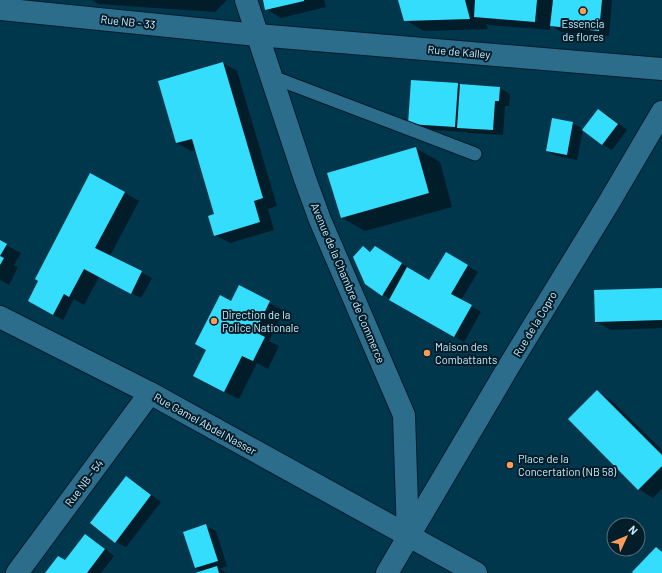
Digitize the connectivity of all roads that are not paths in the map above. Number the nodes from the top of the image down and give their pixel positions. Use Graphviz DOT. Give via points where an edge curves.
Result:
graph roads {
  1 [pos="246,0"];
  2 [pos="0,10"];
  3 [pos="257,35"];
  4 [pos="662,69"];
  5 [pos="270,76"];
  6 [pos="662,112"];
  7 [pos="475,154"];
  8 [pos="0,317"];
  9 [pos="150,393"];
  10 [pos="408,536"];
  11 [pos="17,573"];
  12 [pos="386,573"];
  13 [pos="476,573"];
  1 -- 3 [label="street, Avenue de la Chambre de Commerce"];
  2 -- 3 [label="street, Rue NB - 33"];
  3 -- 4 [label="street, Rue de Kalley"];
  3 -- 5 [label="street, Avenue de la Chambre de Commerce"];
  5 -- 7 [label="lane"];
  5 -- 10 [label="street, Avenue de la Chambre de Commerce" via="320,220 404,415"];
  6 -- 10 [label="street, Rue de la Copro"];
  8 -- 9 [label="street, Rue Gamel Abdel Nasser"];
  9 -- 10 [label="street, Rue Gamel Abdel Nasser"];
  9 -- 11 [label="street, Rue NB - 54"];
  10 -- 12 [label="street, Rue de la Copro"];
  10 -- 13 [label="street, Rue Gamel Abdel Nasser"];
}
